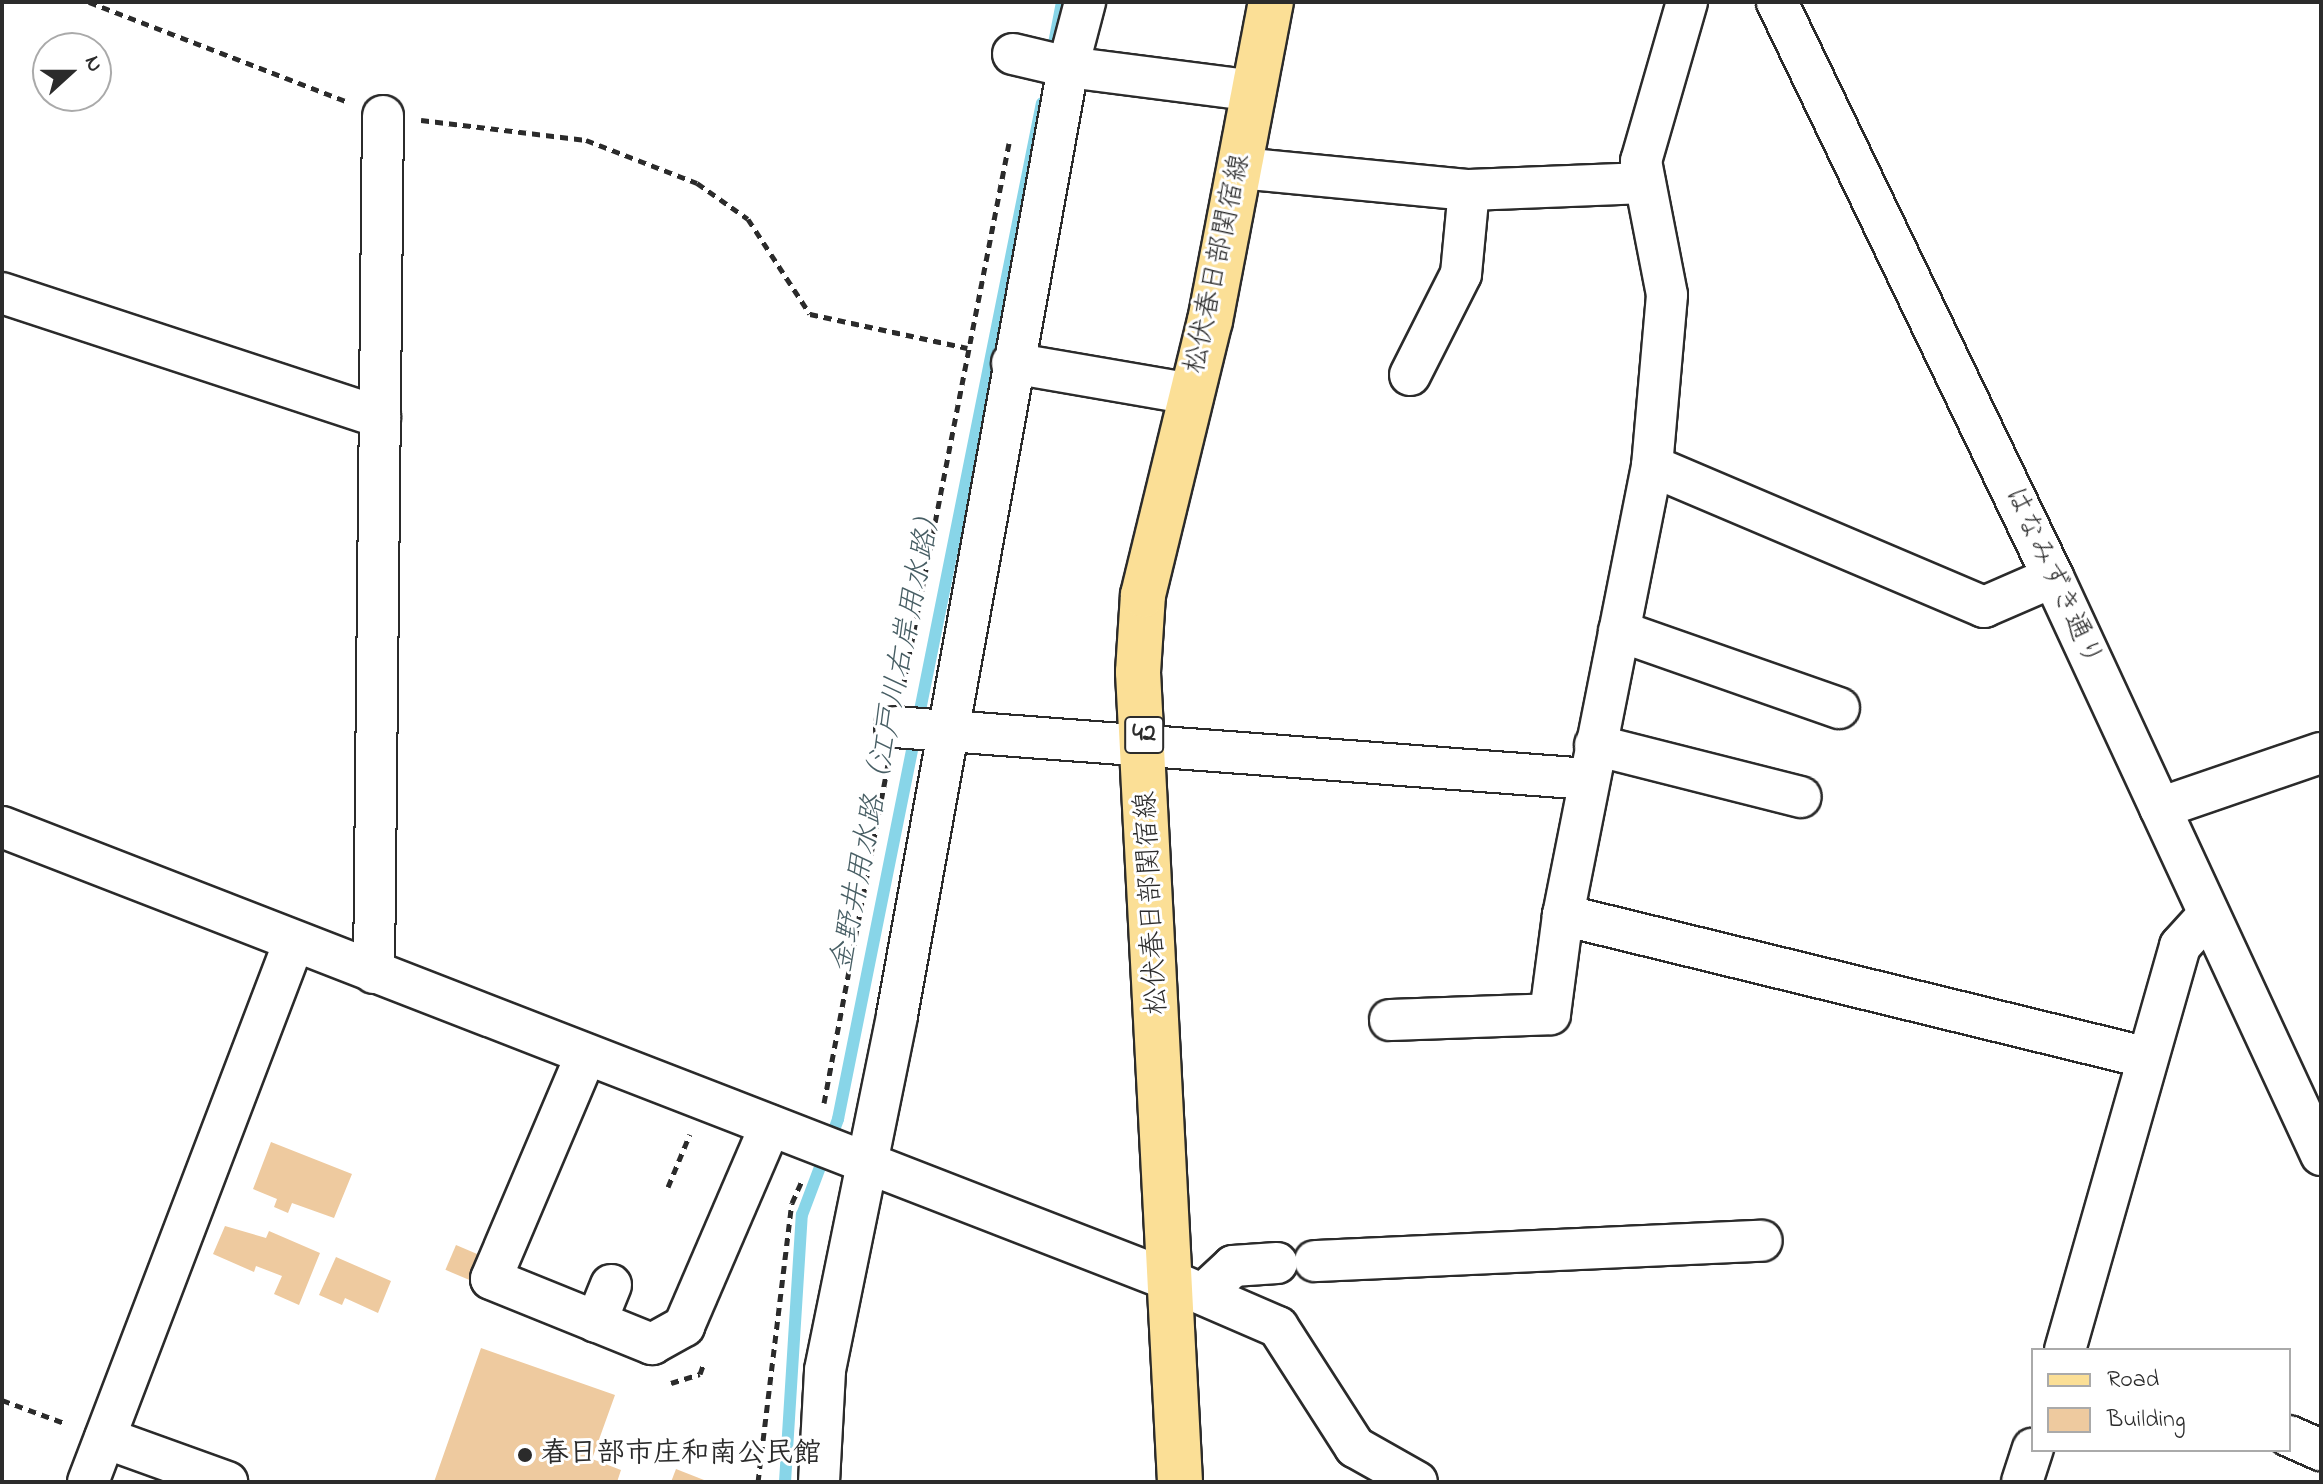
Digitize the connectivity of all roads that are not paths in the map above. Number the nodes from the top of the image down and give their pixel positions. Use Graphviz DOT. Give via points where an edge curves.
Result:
graph roads {
  1 [pos="1085,2"];
  2 [pos="1271,2"];
  3 [pos="1687,2"];
  4 [pos="1777,2"];
  5 [pos="1044,61"];
  6 [pos="1255,91"];
  7 [pos="383,116"];
  8 [pos="1240,168"];
  9 [pos="1645,183"];
  10 [pos="1469,190"];
  11 [pos="2,293"];
  12 [pos="1012,363"];
  13 [pos="1410,375"];
  14 [pos="1192,394"];
  15 [pos="380,417"];
  16 [pos="1652,466"];
  17 [pos="2053,577"];
  18 [pos="1619,631"];
  19 [pos="1839,708"];
  20 [pos="896,728"];
  21 [pos="945,732"];
  22 [pos="1145,747"];
  23 [pos="2321,753"];
  24 [pos="1592,762"];
  25 [pos="1801,797"];
  26 [pos="2160,808"];
  27 [pos="2,827"];
  28 [pos="1563,915"];
  29 [pos="2208,915"];
  30 [pos="294,942"];
  31 [pos="374,973"];
  32 [pos="1390,1020"];
  33 [pos="586,1055"];
  34 [pos="2144,1057"];
  35 [pos="770,1126"];
  36 [pos="838,1152"];
  37 [pos="2321,1155"];
  38 [pos="1762,1241"];
  39 [pos="611,1285"];
  40 [pos="1188,1288"];
  41 [pos="596,1322"];
  42 [pos="2074,1347"];
  43 [pos="2291,1437"];
  44 [pos="105,1438"];
  45 [pos="2321,1450"];
  46 [pos="2032,1452"];
  47 [pos="88,1482"];
  48 [pos="227,1482"];
  49 [pos="819,1482"];
  50 [pos="1180,1482"];
  51 [pos="1417,1482"];
  52 [pos="2022,1482"];
  1 -- 5 [label="street"];
  2 -- 6 [label="main road, 松伏春日部関宿線 / 42"];
  3 -- 9 [label="street" via="1641,161"];
  4 -- 17 [label="street, はなみずき通り"];
  5 -- 6 [label="street"];
  5 -- 12 [label="street"];
  6 -- 8 [label="main road, 松伏春日部関宿線 / 42"];
  7 -- 15 [label="street"];
  8 -- 10 [label="street"];
  8 -- 14 [label="main road, 松伏春日部関宿線 / 42"];
  9 -- 10 [label="street"];
  9 -- 16 [label="street" via="1667,295"];
  10 -- 13 [label="street" via="1461,274"];
  11 -- 15 [label="street"];
  12 -- 14 [label="street"];
  12 -- 21 [label="street"];
  14 -- 22 [label="main road, 松伏春日部関宿線 / 42" via="1143,595 1138,672"];
  15 -- 31 [label="street"];
  16 -- 17 [label="street" via="1984,607"];
  16 -- 18 [label="street"];
  17 -- 26 [label="street, はなみずき通り"];
  18 -- 19 [label="street"];
  18 -- 24 [label="street"];
  20 -- 21 [label="street"];
  21 -- 22 [label="street"];
  21 -- 36 [label="street" via="897,1015"];
  22 -- 24 [label="street"];
  22 -- 40 [label="main road, 松伏春日部関宿線 / 42"];
  23 -- 26 [label="street"];
  24 -- 25 [label="street"];
  24 -- 28 [label="street"];
  26 -- 29 [label="street, はなみずき通り"];
  27 -- 30 [label="street"];
  28 -- 32 [label="street" via="1550,1014"];
  28 -- 34 [label="street"];
  29 -- 34 [label="street" via="2180,946"];
  29 -- 37 [label="street, はなみずき通り"];
  30 -- 31 [label="street"];
  30 -- 44 [label="street"];
  31 -- 33 [label="street"];
  33 -- 35 [label="street"];
  33 -- 41 [label="street" via="491,1279"];
  34 -- 42 [label="street"];
  35 -- 36 [label="street"];
  35 -- 41 [label="street" via="684,1326 652,1344"];
  36 -- 40 [label="street"];
  36 -- 49 [label="street"];
  38 -- 40 [label="street" via="1233,1266"];
  39 -- 41 [label="street"];
  40 -- 50 [label="main road, 松伏春日部関宿線 / 42"];
  40 -- 51 [label="street" via="1278,1327 1355,1447"];
  43 -- 45 [label="street"];
  44 -- 47 [label="street"];
  44 -- 48 [label="street"];
  46 -- 52 [label="street"];
}
